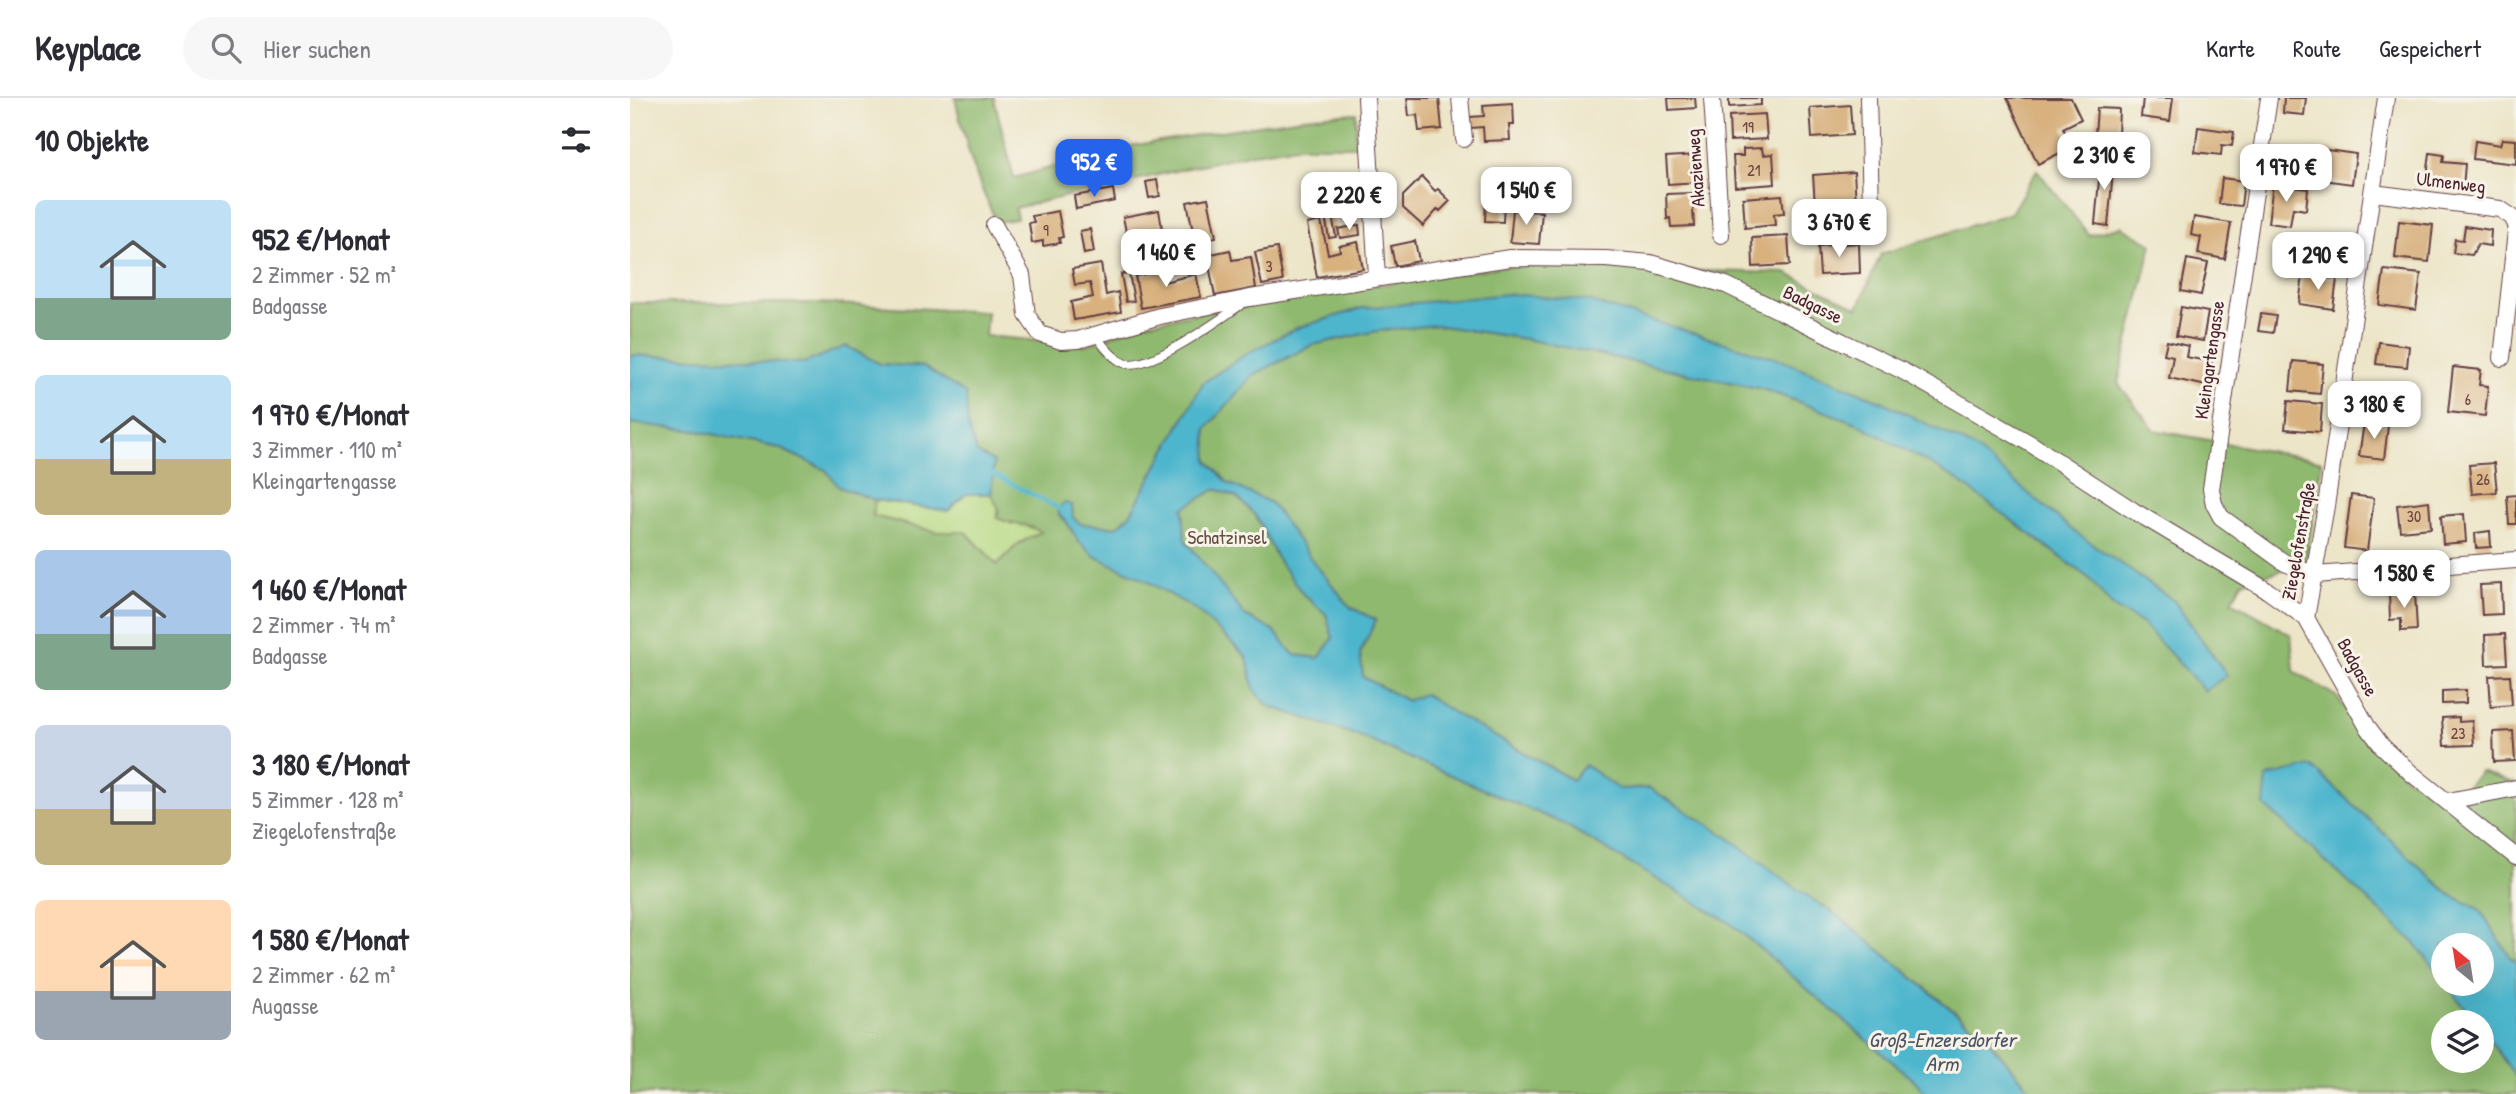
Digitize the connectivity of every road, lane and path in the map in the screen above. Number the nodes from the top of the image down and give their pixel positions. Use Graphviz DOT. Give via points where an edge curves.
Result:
graph roads {
  1 [pos="1366,98"];
  2 [pos="1461,98"];
  3 [pos="1712,98"];
  4 [pos="1868,98"];
  5 [pos="2269,98"];
  6 [pos="2386,98"];
  7 [pos="1464,139"];
  8 [pos="2373,193"];
  9 [pos="1871,206"];
  10 [pos="994,225"];
  11 [pos="2516,225"];
  12 [pos="2516,231"];
  13 [pos="1721,235"];
  14 [pos="1377,277"];
  15 [pos="1250,298"];
  16 [pos="1096,336"];
  17 [pos="2502,358"];
  18 [pos="2516,560"];
  19 [pos="2315,575"];
  20 [pos="2306,618"];
  21 [pos="2516,788"];
  22 [pos="2448,801"];
  23 [pos="2516,858"];
  1 -- 14 [label="street"];
  2 -- 7 [label="street"];
  3 -- 13 [label="street, Akazienweg"];
  4 -- 9 [label="street"];
  5 -- 19 [label="street, Kleingartengasse" via="2211,489 2221,517 2285,563"];
  6 -- 8 [label="street, Ziegelofenstraße"];
  8 -- 11 [label="street, Ulmenweg" via="2500,209"];
  8 -- 19 [label="street, Ziegelofenstraße"];
  10 -- 16 [label="street, Badgasse" via="1022,275 1027,315 1040,334 1062,341"];
  12 -- 17 [label="street"];
  14 -- 15 [label="street, Badgasse"];
  14 -- 20 [label="street, Badgasse" via="1510,258 1606,259 1650,263 1726,285 1901,370 1984,417"];
  15 -- 16 [label="street, Badgasse" via="1160,316"];
  15 -- 16 [label="lane" via="1147,362 1124,363"];
  18 -- 19 [label="street"];
  19 -- 20 [label="street, Ziegelofenstraße"];
  20 -- 22 [label="street, Badgasse" via="2374,736"];
  21 -- 22 [label="street"];
  22 -- 23 [label="street, Badgasse"];
}
